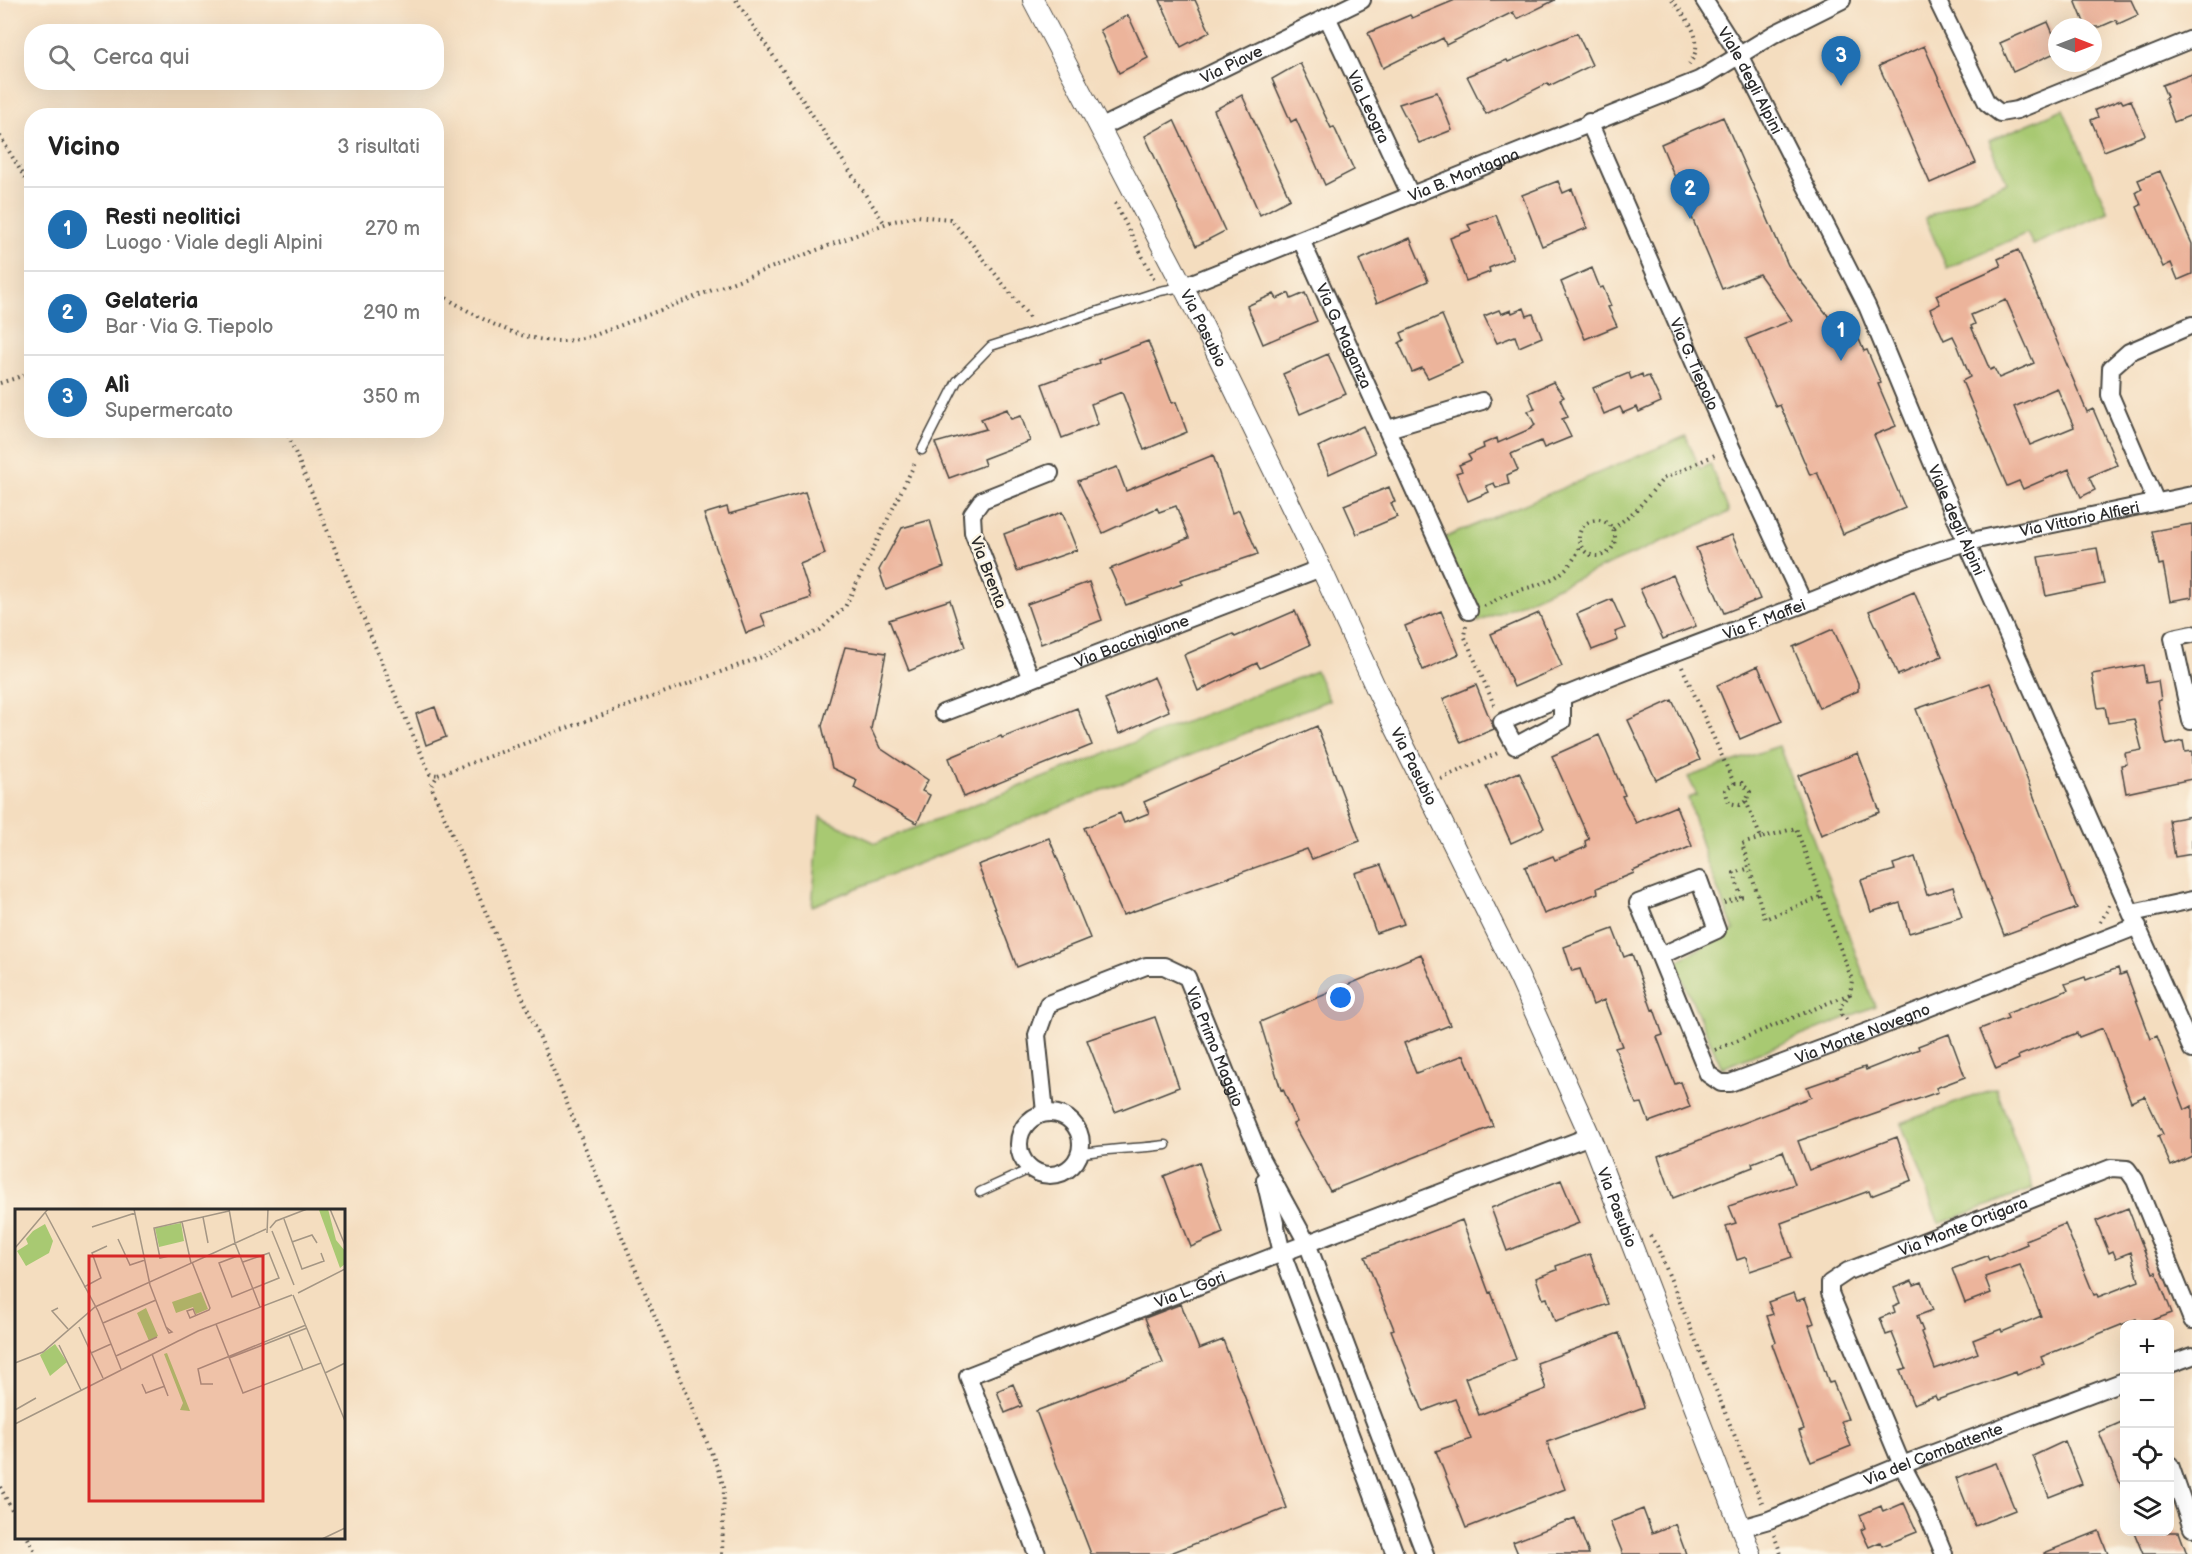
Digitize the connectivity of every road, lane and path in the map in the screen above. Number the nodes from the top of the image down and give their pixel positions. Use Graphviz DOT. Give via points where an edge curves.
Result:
graph roads {
  1 [pos="736,0"];
  2 [pos="1033,0"];
  3 [pos="1362,0"];
  4 [pos="1672,0"];
  5 [pos="1704,0"];
  6 [pos="1842,0"];
  7 [pos="1937,0"];
  8 [pos="1327,17"];
  9 [pos="2192,39"];
  10 [pos="1739,55"];
  11 [pos="1699,80"];
  12 [pos="1589,122"];
  13 [pos="1100,128"];
  14 [pos="0,136"];
  15 [pos="24,176"];
  16 [pos="1411,196"];
  17 [pos="885,224"];
  18 [pos="1301,240"];
  19 [pos="1182,287"];
  20 [pos="444,297"];
  21 [pos="2192,325"];
  22 [pos="1033,331"];
  23 [pos="24,376"];
  24 [pos="0,383"];
  25 [pos="1482,401"];
  26 [pos="1388,429"];
  27 [pos="289,438"];
  28 [pos="1731,447"];
  29 [pos="922,450"];
  30 [pos="1050,473"];
  31 [pos="2192,495"];
  32 [pos="2156,502"];
  33 [pos="1613,529"];
  34 [pos="1967,542"];
  35 [pos="1581,545"];
  36 [pos="1321,568"];
  37 [pos="1804,604"];
  38 [pos="1469,611"];
  39 [pos="2192,634"];
  40 [pos="1675,652"];
  41 [pos="1031,680"];
  42 [pos="1563,695"];
  43 [pos="943,713"];
  44 [pos="2191,721"];
  45 [pos="1502,722"];
  46 [pos="1515,746"];
  47 [pos="438,775"];
  48 [pos="1441,779"];
  49 [pos="1734,783"];
  50 [pos="1746,801"];
  51 [pos="1761,838"];
  52 [pos="1750,868"];
  53 [pos="1821,897"];
  54 [pos="2192,900"];
  55 [pos="1709,909"];
  56 [pos="2135,919"];
  57 [pos="1660,956"];
  58 [pos="2192,1050"];
  59 [pos="1700,1056"];
  60 [pos="1046,1113"];
  61 [pos="1590,1136"];
  62 [pos="1166,1145"];
  63 [pos="1080,1154"];
  64 [pos="1261,1159"];
  65 [pos="1030,1169"];
  66 [pos="980,1192"];
  67 [pos="1307,1243"];
  68 [pos="1282,1253"];
  69 [pos="2192,1320"];
  70 [pos="2192,1356"];
  71 [pos="2174,1362"];
  72 [pos="2120,1383"];
  73 [pos="1390,1463"];
  74 [pos="1902,1465"];
  75 [pos="1364,1472"];
  76 [pos="2174,1479"];
  77 [pos="0,1487"];
  78 [pos="15,1515"];
  79 [pos="1741,1528"];
  80 [pos="2192,1528"];
  81 [pos="28,1539"];
  82 [pos="36,1554"];
  83 [pos="722,1554"];
  84 [pos="1036,1554"];
  85 [pos="1395,1554"];
  86 [pos="1425,1554"];
  87 [pos="1751,1554"];
  88 [pos="1944,1554"];
  1 -- 17 [label="path"];
  2 -- 13 [label="street, Via Pasubio"];
  3 -- 8 [label="street, Via Piave"];
  4 -- 11 [label="path" via="1691,24 1697,44 1695,58 1689,64"];
  5 -- 10 [label="street, Viale degli Alpini"];
  6 -- 10 [label="street, Via B. Montagna"];
  7 -- 9 [label="street" via="1987,103 2000,113 2017,110"];
  8 -- 13 [label="street, Via Piave"];
  8 -- 16 [label="street, Via Leogra"];
  10 -- 11 [label="street, Via B. Montagna"];
  10 -- 34 [label="street, Viale degli Alpini" via="1867,306"];
  11 -- 12 [label="street, Via B. Montagna"];
  12 -- 16 [label="street, Via B. Montagna"];
  12 -- 28 [label="street, Via G. Tiepolo"];
  13 -- 19 [label="street, Via Pasubio"];
  14 -- 15 [label="path"];
  16 -- 18 [label="street, Via B. Montagna"];
  17 -- 20 [label="path" via="590,336 559,341 535,338 496,327"];
  17 -- 22 [label="path" via="916,216 950,219 1028,314"];
  18 -- 19 [label="street, Via B. Montagna"];
  18 -- 26 [label="street, Via G. Maganza"];
  19 -- 22 [label="lane"];
  19 -- 36 [label="street, Via Pasubio"];
  21 -- 32 [label="street" via="2129,352 2111,368 2110,395"];
  22 -- 29 [label="lane" via="991,346 957,381"];
  23 -- 24 [label="path"];
  25 -- 26 [label="street"];
  26 -- 38 [label="street, Via G. Maganza"];
  27 -- 47 [label="path" via="430,774"];
  28 -- 33 [label="path" via="1664,479"];
  28 -- 37 [label="street, Via G. Tiepolo"];
  29 -- 47 [label="path" via="845,607 820,630 767,655"];
  30 -- 41 [label="street, Via Brenta" via="982,500 972,514 973,532"];
  31 -- 32 [label="street, Via Vittorio Alfieri"];
  32 -- 34 [label="street, Via Vittorio Alfieri"];
  33 -- 35 [label="path" via="1598,520 1587,524 1580,533"];
  33 -- 35 [label="path" via="1613,546 1605,554 1594,555"];
  34 -- 37 [label="street, Via F. Maffei" via="1932,552"];
  34 -- 56 [label="street, Viale degli Alpini"];
  35 -- 38 [label="path" via="1574,560 1550,582"];
  36 -- 41 [label="street, Via Bacchiglione"];
  36 -- 61 [label="street, Via Pasubio" via="1378,695 1519,977"];
  37 -- 40 [label="street, Via F. Maffei"];
  38 -- 45 [label="path" via="1464,635"];
  39 -- 44 [label="street" via="2173,638"];
  40 -- 42 [label="street, Via F. Maffei"];
  40 -- 49 [label="path"];
  41 -- 43 [label="street, Via Bacchiglione"];
  42 -- 45 [label="street, Via F. Maffei"];
  42 -- 46 [label="street" via="1562,721"];
  45 -- 46 [label="street"];
  46 -- 48 [label="path"];
  47 -- 83 [label="path" via="431,786 535,1026 718,1470 724,1488"];
  49 -- 50 [label="path" via="1742,783 1750,792"];
  49 -- 50 [label="path" via="1725,790 1729,803 1740,805"];
  50 -- 51 [label="path"];
  51 -- 52 [label="path" via="1742,844"];
  51 -- 53 [label="path" via="1796,828"];
  52 -- 53 [label="path" via="1765,919"];
  52 -- 55 [label="path" via="1734,873 1741,897"];
  53 -- 59 [label="path" via="1852,980 1850,994"];
  54 -- 56 [label="street, Via Monte Novegno"];
  55 -- 57 [label="street, Via Monte Novegno" via="1717,930"];
  55 -- 57 [label="street, Via Monte Novegno" via="1699,880 1638,903"];
  56 -- 58 [label="street, Viale degli Alpini"];
  56 -- 59 [label="street, Via Monte Novegno" via="1869,1031 1730,1083 1714,1080"];
  57 -- 59 [label="street, Via Monte Novegno"];
  60 -- 63 [label="street" via="1069,1119 1081,1141"];
  60 -- 64 [label="street, Via Primo Maggio" via="1037,1035 1048,1004 1146,966 1164,966 1187,976"];
  60 -- 65 [label="street" via="1032,1118 1022,1129 1018,1143 1021,1157"];
  61 -- 67 [label="street, Via L. Gori"];
  61 -- 79 [label="street, Via Pasubio"];
  62 -- 63 [label="lane"];
  63 -- 65 [label="street" via="1068,1170 1059,1174 1048,1176"];
  64 -- 67 [label="street, Via Primo Maggio"];
  64 -- 68 [label="street, Via Primo Maggio"];
  65 -- 66 [label="lane"];
  67 -- 68 [label="street, Via L. Gori"];
  67 -- 73 [label="street, Via Primo Maggio"];
  68 -- 75 [label="street, Via Primo Maggio"];
  68 -- 84 [label="street, Via L. Gori" via="968,1376"];
  69 -- 74 [label="street, Via Monte Ortigara" via="2127,1169 2111,1168 1848,1271 1830,1283 1830,1293"];
  70 -- 71 [label="street"];
  72 -- 74 [label="street, Via del Combattente"];
  73 -- 75 [label="street"];
  73 -- 86 [label="street, Via Primo Maggio"];
  74 -- 79 [label="street, Via del Combattente"];
  74 -- 88 [label="street"];
  75 -- 85 [label="street, Via Primo Maggio"];
  76 -- 80 [label="street"];
  77 -- 78 [label="path"];
  79 -- 87 [label="street, Via Pasubio"];
  81 -- 82 [label="path"];
}
